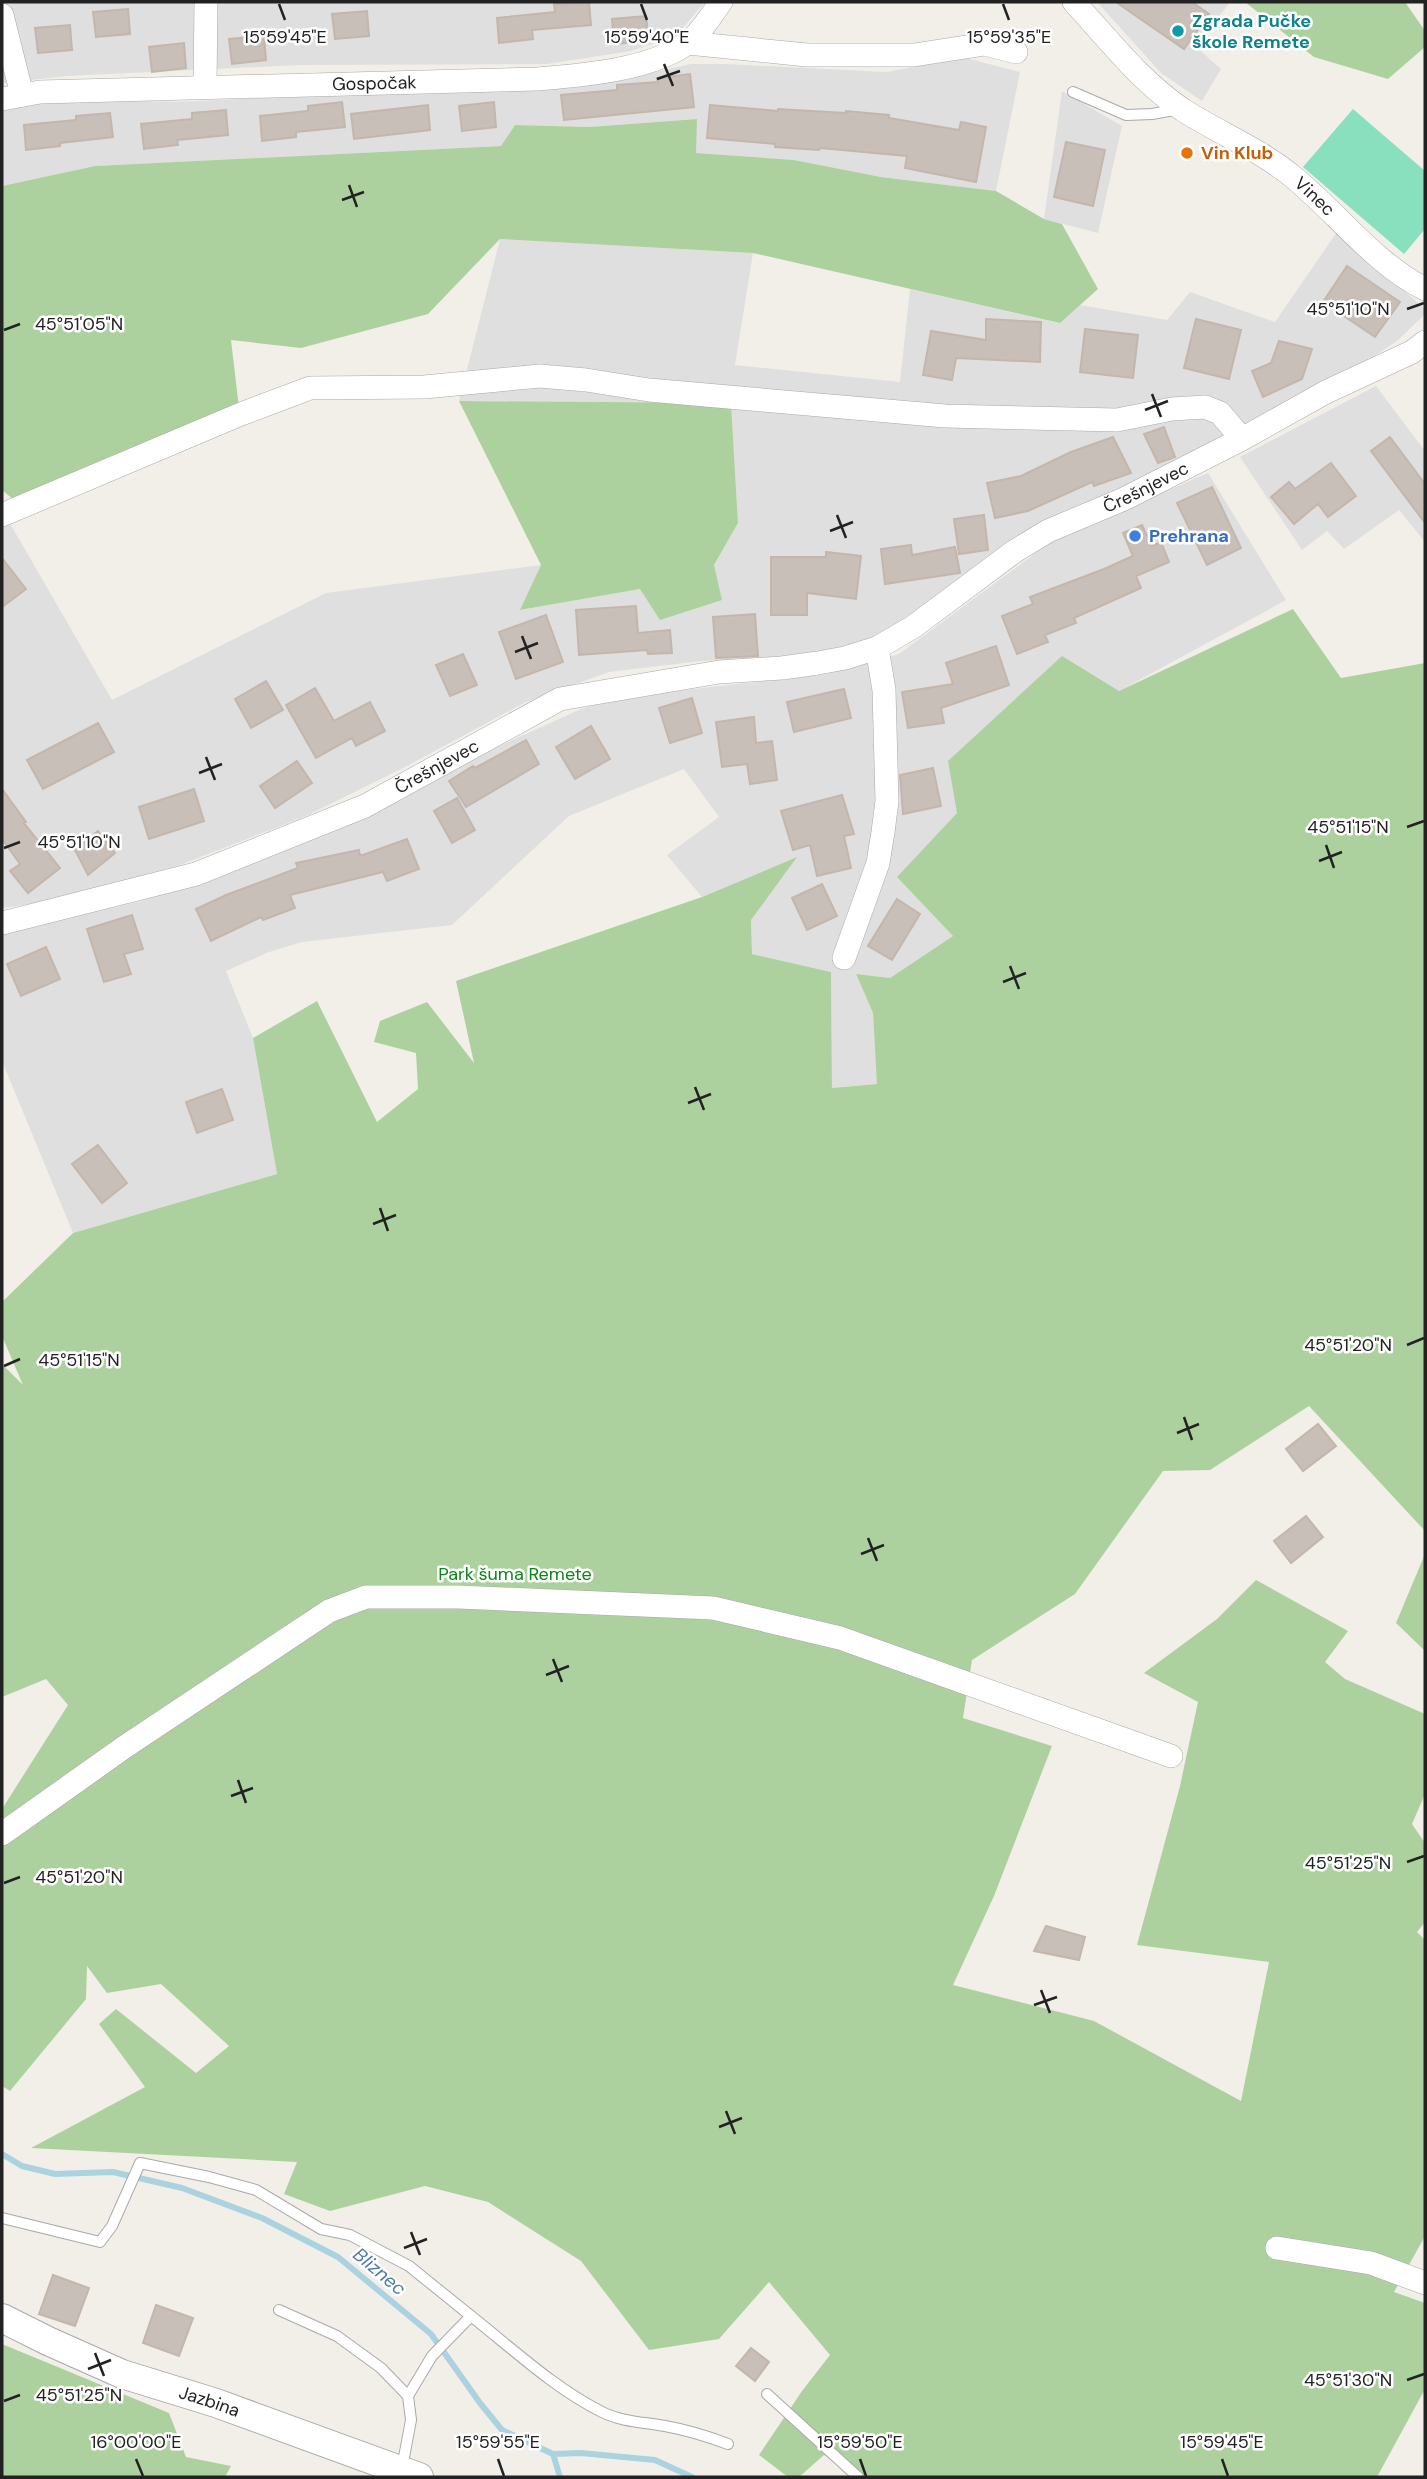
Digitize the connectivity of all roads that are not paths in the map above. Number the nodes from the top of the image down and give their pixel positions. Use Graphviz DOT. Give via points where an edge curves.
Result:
graph roads {
  1 [pos="206,2"];
  2 [pos="721,2"];
  3 [pos="1074,2"];
  4 [pos="2,15"];
  5 [pos="688,43"];
  6 [pos="1016,52"];
  7 [pos="205,86"];
  8 [pos="1073,92"];
  9 [pos="12,97"];
  10 [pos="1182,109"];
  11 [pos="1425,289"];
  12 [pos="1425,342"];
  13 [pos="1242,439"];
  14 [pos="2,515"];
  15 [pos="877,648"];
  16 [pos="2,923"];
  17 [pos="844,958"];
  18 [pos="1171,1756"];
  19 [pos="2,1834"];
  20 [pos="2,2218"];
  21 [pos="1277,2248"];
  22 [pos="1425,2283"];
  23 [pos="279,2310"];
  24 [pos="471,2316"];
  25 [pos="2,2318"];
  26 [pos="767,2394"];
  27 [pos="408,2396"];
  28 [pos="728,2444"];
  29 [pos="410,2474"];
  30 [pos="858,2477"];
  1 -- 7 [label="street"];
  2 -- 5 [label="street, Gospočak"];
  3 -- 10 [label="street, Vinec" via="1146,81"];
  4 -- 9 [label="street"];
  5 -- 6 [label="street" via="807,55 914,55 985,44"];
  5 -- 7 [label="street, Gospočak" via="636,64 538,79"];
  7 -- 9 [label="street, Gospočak"];
  8 -- 10 [label="lane" via="1126,114"];
  10 -- 11 [label="street, Vinec" via="1261,153"];
  12 -- 13 [label="street, Črešnjevec"];
  13 -- 14 [label="street" via="1220,413 1205,407 1117,420 945,416 540,376 424,387 310,388"];
  13 -- 15 [label="street, Črešnjevec" via="1124,499 1048,531"];
  15 -- 16 [label="street, Črešnjevec" via="818,663 719,672 560,699 365,806 196,874"];
  15 -- 17 [label="street" via="884,690 887,801 877,863"];
  18 -- 19 [label="street" via="840,1638 713,1608 366,1597 329,1611"];
  20 -- 24 [label="lane" via="100,2242 140,2163 208,2177 256,2190 321,2229 350,2235 409,2266"];
  21 -- 22 [label="street" via="1371,2263"];
  23 -- 27 [label="lane" via="337,2336 381,2368"];
  24 -- 27 [label="lane" via="432,2356"];
  24 -- 28 [label="lane" via="558,2385 603,2413"];
  25 -- 29 [label="street, Jazbina" via="122,2374"];
  26 -- 30 [label="lane"];
  27 -- 29 [label="lane"];
}
